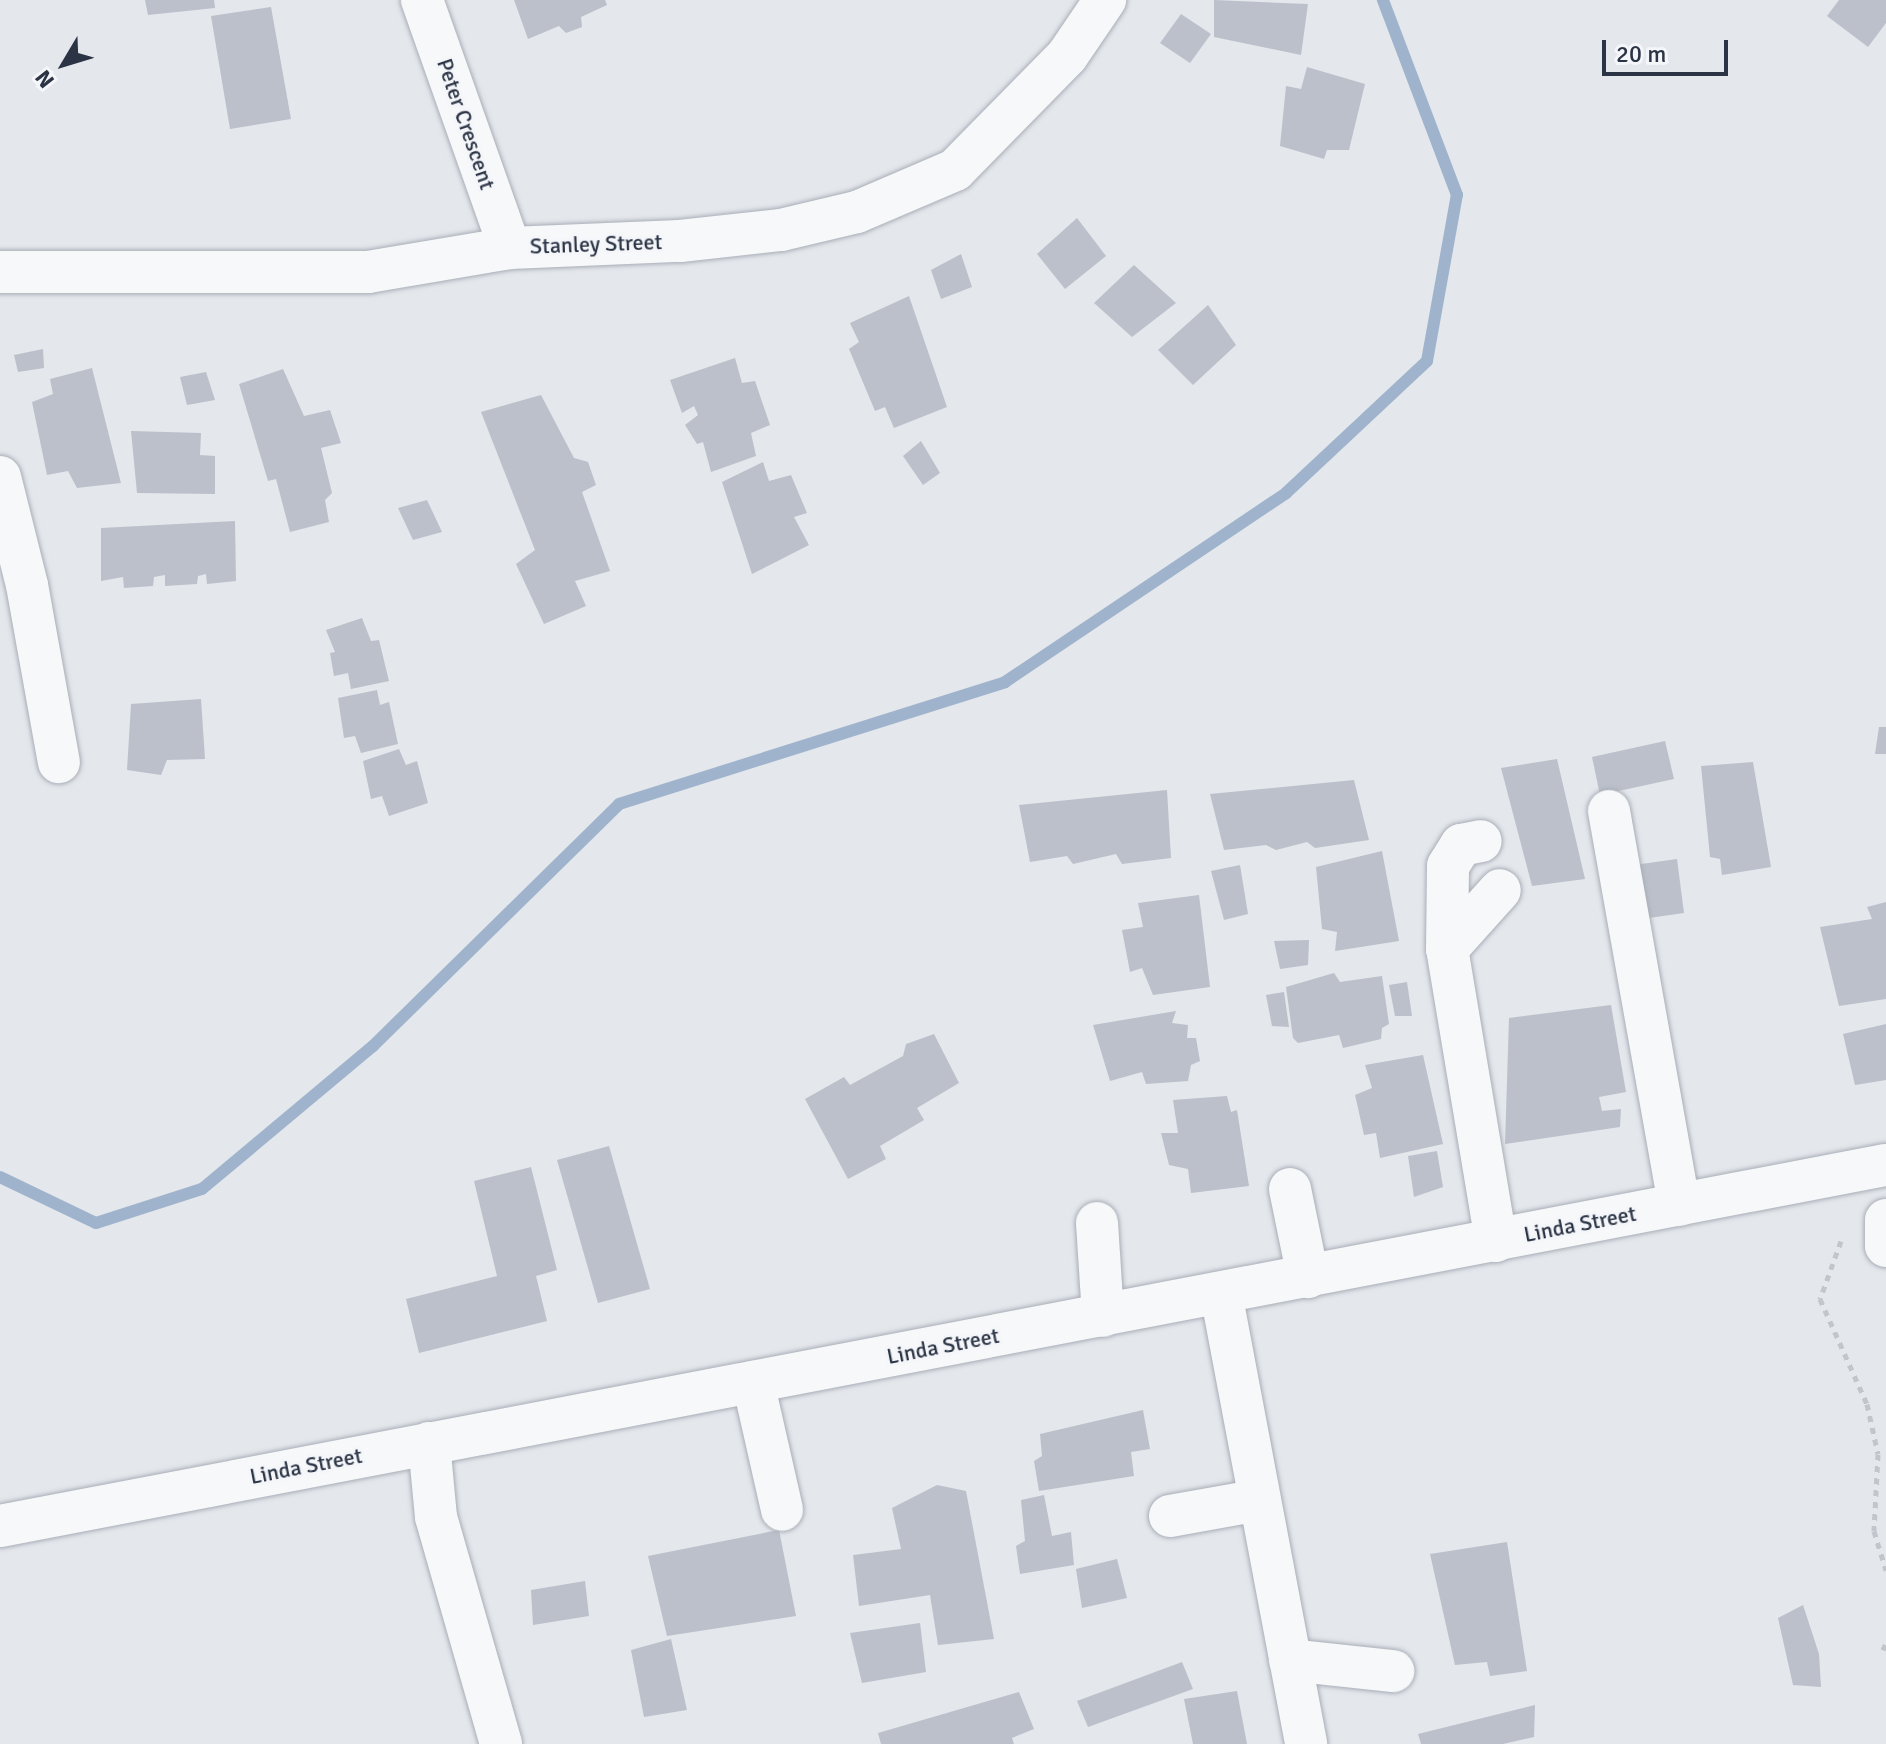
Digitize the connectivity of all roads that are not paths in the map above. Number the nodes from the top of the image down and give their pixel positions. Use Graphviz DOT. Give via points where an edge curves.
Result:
graph roads {
  1 [pos="422,0"];
  2 [pos="1105,0"];
  3 [pos="510,248"];
  4 [pos="1,262"];
  5 [pos="0,477"];
  6 [pos="59,762"];
  7 [pos="1609,811"];
  8 [pos="1481,841"];
  9 [pos="1500,890"];
  10 [pos="1447,949"];
  11 [pos="1886,1165"];
  12 [pos="1290,1189"];
  13 [pos="1679,1205"];
  14 [pos="1886,1220"];
  15 [pos="1097,1223"];
  16 [pos="1496,1241"];
  17 [pos="1886,1246"];
  18 [pos="1308,1277"];
  19 [pos="1221,1293"];
  20 [pos="1103,1316"];
  21 [pos="753,1382"];
  22 [pos="429,1443"];
  23 [pos="1260,1500"];
  24 [pos="782,1510"];
  25 [pos="1170,1516"];
  26 [pos="0,1526"];
  27 [pos="1290,1660"];
  28 [pos="1393,1671"];
  29 [pos="501,1744"];
  30 [pos="1306,1744"];
  1 -- 3 [label="street, Peter Crescent"];
  2 -- 3 [label="street, Stanley Street" via="1067,56 955,170 935,181 857,212 781,230 680,241"];
  3 -- 4 [label="street, Stanley Street" via="368,272"];
  5 -- 6 [label="street" via="27,585"];
  7 -- 13 [label="street"];
  8 -- 10 [label="street" via="1461,845 1448,866"];
  9 -- 10 [label="street"];
  10 -- 16 [label="street"];
  11 -- 13 [label="street, Linda Street"];
  12 -- 18 [label="street"];
  13 -- 16 [label="street, Linda Street"];
  14 -- 17 [label="street"];
  15 -- 20 [label="street"];
  16 -- 18 [label="street, Linda Street"];
  18 -- 19 [label="street, Linda Street"];
  19 -- 20 [label="street, Linda Street"];
  19 -- 23 [label="street"];
  20 -- 21 [label="street, Linda Street"];
  21 -- 22 [label="street, Linda Street"];
  21 -- 24 [label="street"];
  22 -- 26 [label="street, Linda Street"];
  22 -- 29 [label="street" via="436,1517"];
  23 -- 25 [label="street"];
  23 -- 27 [label="street"];
  27 -- 28 [label="street"];
  27 -- 30 [label="street"];
}
